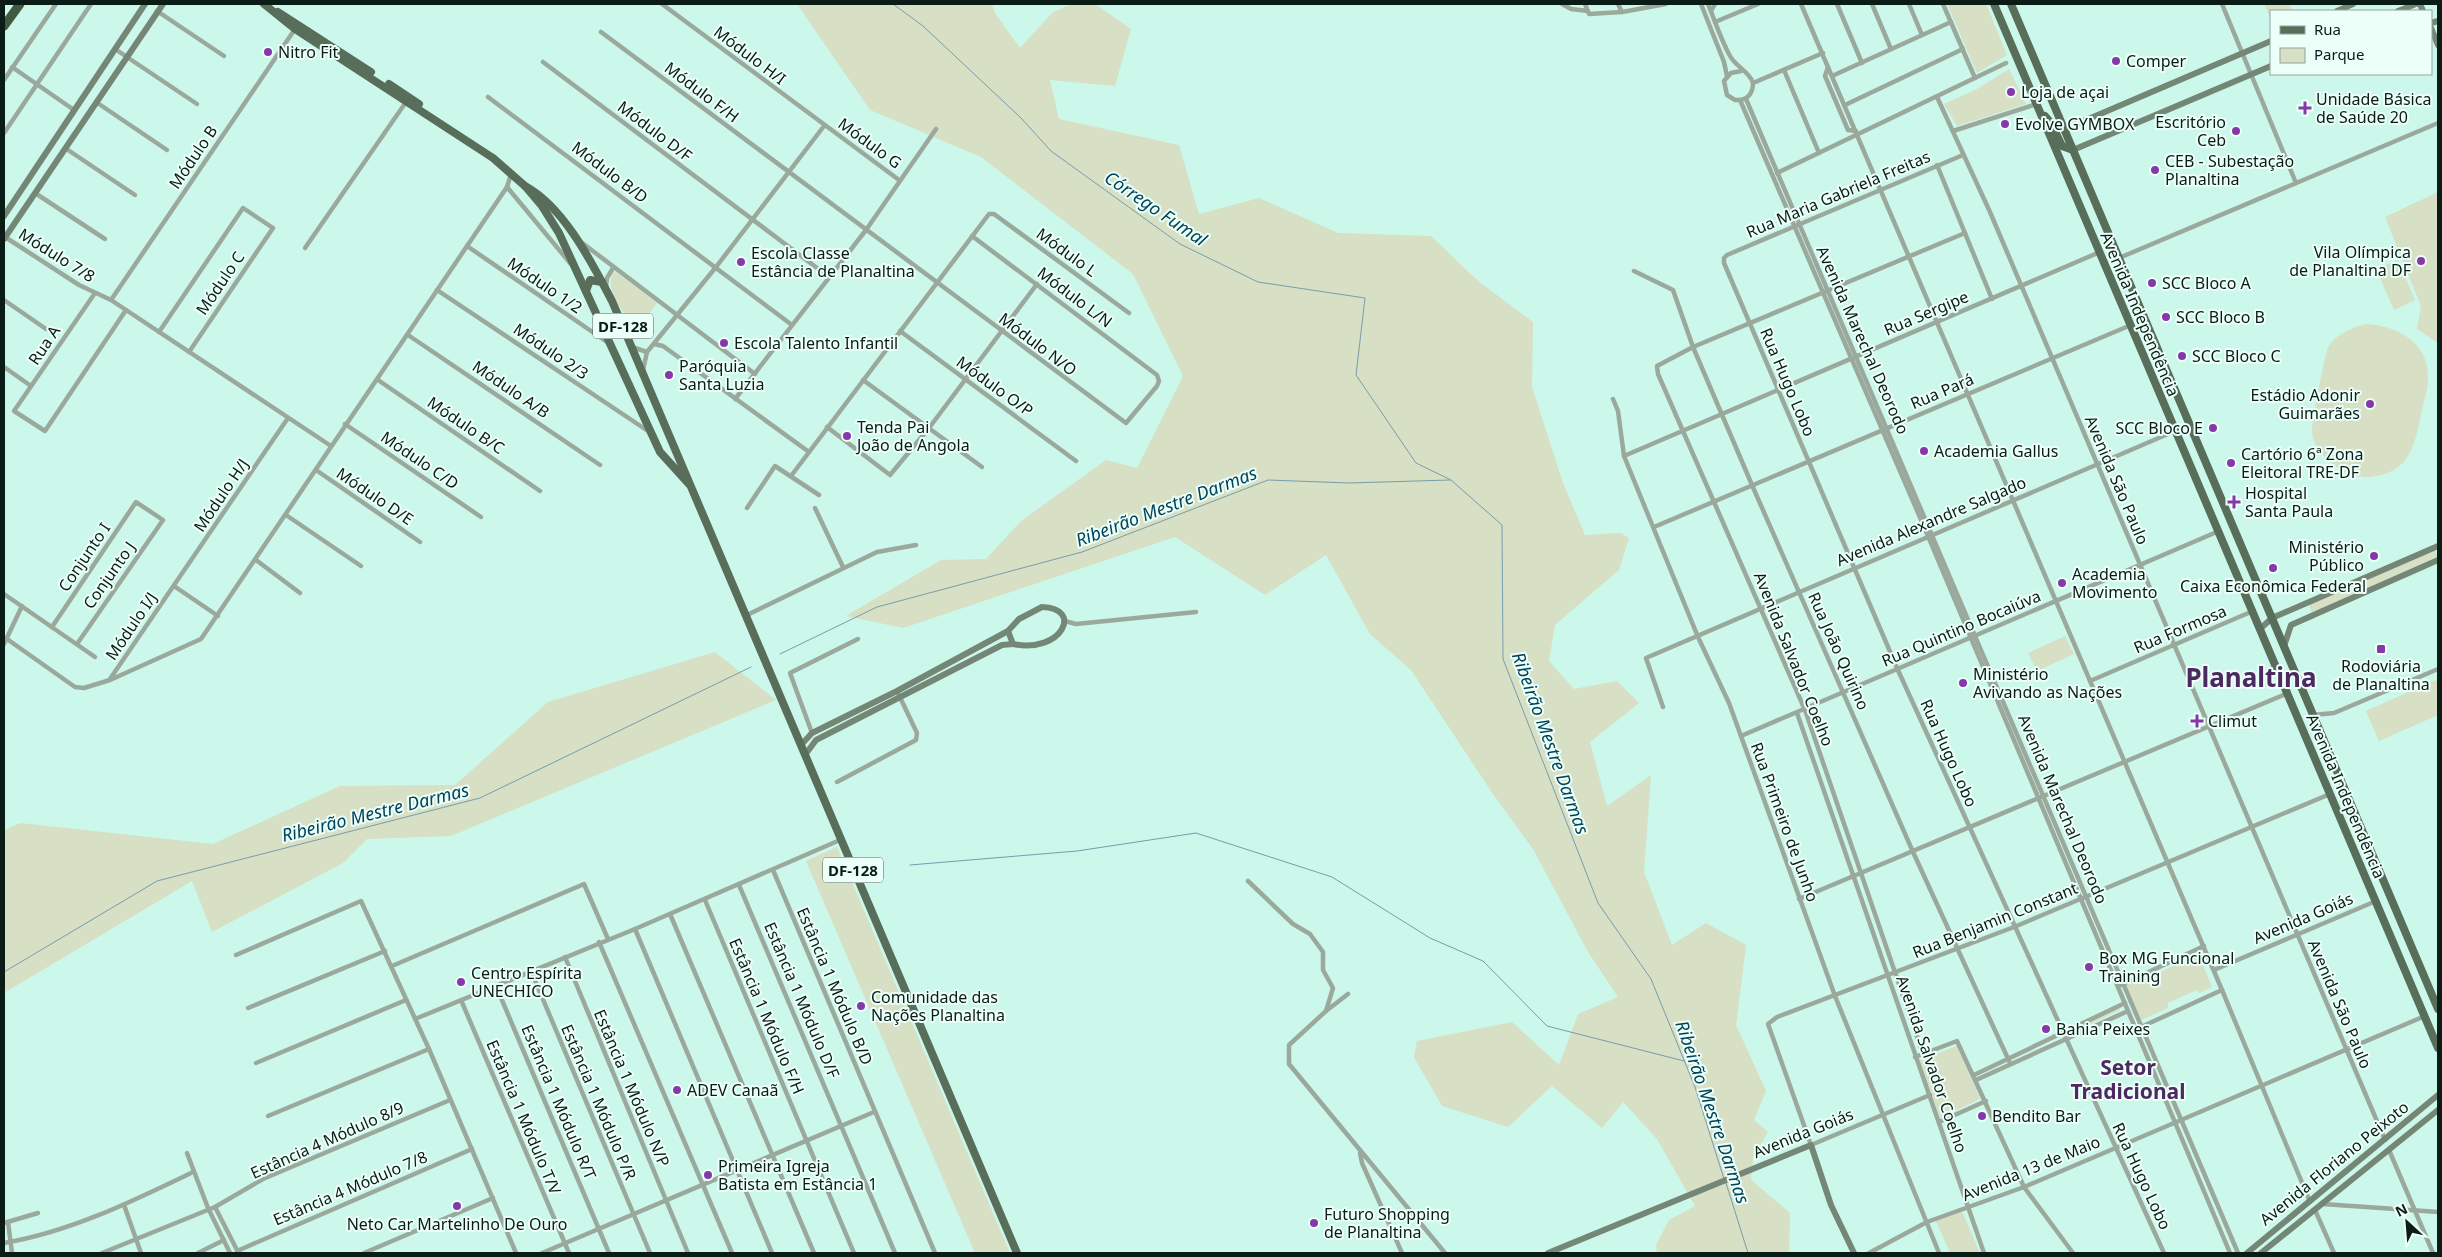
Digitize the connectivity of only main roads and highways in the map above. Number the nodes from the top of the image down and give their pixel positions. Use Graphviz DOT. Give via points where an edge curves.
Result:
graph roads {
  1 [pos="20,4"];
  2 [pos="264,4"];
  3 [pos="1994,4"];
  4 [pos="2011,4"];
  5 [pos="273,10"];
  6 [pos="288,16"];
  7 [pos="4,26"];
  8 [pos="294,28"];
  9 [pos="306,28"];
  10 [pos="320,41"];
  11 [pos="2034,57"];
  12 [pos="2020,65"];
  13 [pos="374,74"];
  14 [pos="379,83"];
  15 [pos="2038,107"];
  16 [pos="442,123"];
  17 [pos="2073,150"];
  18 [pos="525,186"];
  19 [pos="2094,201"];
  20 [pos="2080,205"];
  21 [pos="2099,212"];
  22 [pos="2085,216"];
  23 [pos="604,285"];
  24 [pos="586,292"];
  25 [pos="2162,362"];
  26 [pos="2148,367"];
  27 [pos="2168,375"];
  28 [pos="2153,381"];
  29 [pos="666,427"];
  30 [pos="651,432"];
  31 [pos="690,485"];
  32 [pos="2239,542"];
  33 [pos="2224,543"];
  34 [pos="2242,552"];
  35 [pos="2230,556"];
  36 [pos="2323,736"];
  37 [pos="2307,740"];
  38 [pos="2328,746"];
  39 [pos="2312,750"];
  40 [pos="2405,932"];
  41 [pos="2391,935"];
  42 [pos="2411,946"];
  43 [pos="2398,953"];
  44 [pos="2438,1009"];
  45 [pos="2438,1048"];
  46 [pos="1017,1253"];
  1 -- 7 [label="highway"];
  2 -- 5 [label="main road, DF-128 / DF-128"];
  3 -- 12 [label="main road, Avenida Independência"];
  4 -- 11 [label="main road, Avenida Independência"];
  5 -- 6 [label="main road, DF-128 / DF-128"];
  5 -- 8 [label="main road, DF-128 / DF-128"];
  6 -- 8 [label="main road"];
  6 -- 9 [label="main road, DF-128 / DF-128"];
  8 -- 9 [label="main road"];
  8 -- 10 [label="main road, DF-128 / DF-128"];
  9 -- 10 [label="main road, DF-128 / DF-128"];
  10 -- 13 [label="main road, DF-128 / DF-128"];
  10 -- 14 [label="main road, DF-128 / DF-128"];
  11 -- 12 [label="main road" via="2026,58"];
  11 -- 17 [label="main road, Avenida Independência"];
  12 -- 15 [label="main road, Avenida Independência"];
  13 -- 14 [label="main road"];
  13 -- 16 [label="main road, DF-128 / DF-128"];
  14 -- 16 [label="main road, DF-128 / DF-128"];
  15 -- 17 [label="main road" via="2062,146"];
  15 -- 20 [label="main road, Avenida Independência"];
  16 -- 18 [label="main road, DF-128 / DF-128" via="512,172"];
  17 -- 19 [label="main road, Avenida Independência"];
  18 -- 23 [label="main road, DF-128 / DF-128" via="550,205 574,236"];
  18 -- 24 [label="main road, DF-128 / DF-128" via="552,220"];
  19 -- 20 [label="main road" via="2088,206"];
  19 -- 21 [label="main road, Avenida Independência"];
  20 -- 22 [label="main road, Avenida Independência"];
  21 -- 22 [label="main road"];
  21 -- 25 [label="main road, Avenida Independência"];
  22 -- 26 [label="main road, Avenida Independência"];
  23 -- 24 [label="main road" via="590,280"];
  23 -- 29 [label="main road, DF-128 / DF-128"];
  24 -- 30 [label="main road, DF-128 / DF-128"];
  25 -- 26 [label="main road" via="2158,367"];
  25 -- 27 [label="main road, Avenida Independência"];
  26 -- 28 [label="main road, Avenida Independência"];
  27 -- 28 [label="main road" via="2159,374"];
  27 -- 32 [label="main road, Avenida Independência"];
  28 -- 33 [label="main road, Avenida Independência"];
  29 -- 30 [label="main road" via="659,436"];
  29 -- 31 [label="main road, DF-128 / DF-128"];
  30 -- 31 [label="main road, DF-128 / DF-128" via="662,455"];
  31 -- 46 [label="main road, DF-128 / DF-128"];
  32 -- 33 [label="main road"];
  32 -- 34 [label="main road, Avenida Independência"];
  33 -- 35 [label="main road, Avenida Independência"];
  34 -- 35 [label="main road" via="2235,551"];
  34 -- 36 [label="main road, Avenida Independência"];
  35 -- 37 [label="main road, Avenida Independência"];
  36 -- 37 [label="main road"];
  36 -- 38 [label="main road, Avenida Independência"];
  37 -- 39 [label="main road, Avenida Independência"];
  38 -- 39 [label="main road" via="2320,744"];
  38 -- 40 [label="main road, Avenida Independência"];
  39 -- 41 [label="main road, Avenida Independência"];
  40 -- 41 [label="main road"];
  40 -- 42 [label="main road, Avenida Independência"];
  41 -- 43 [label="main road, Avenida Independência"];
  42 -- 43 [label="main road" via="2403,946"];
  42 -- 44 [label="main road, Avenida Independência"];
  43 -- 45 [label="main road, Avenida Independência"];
}
